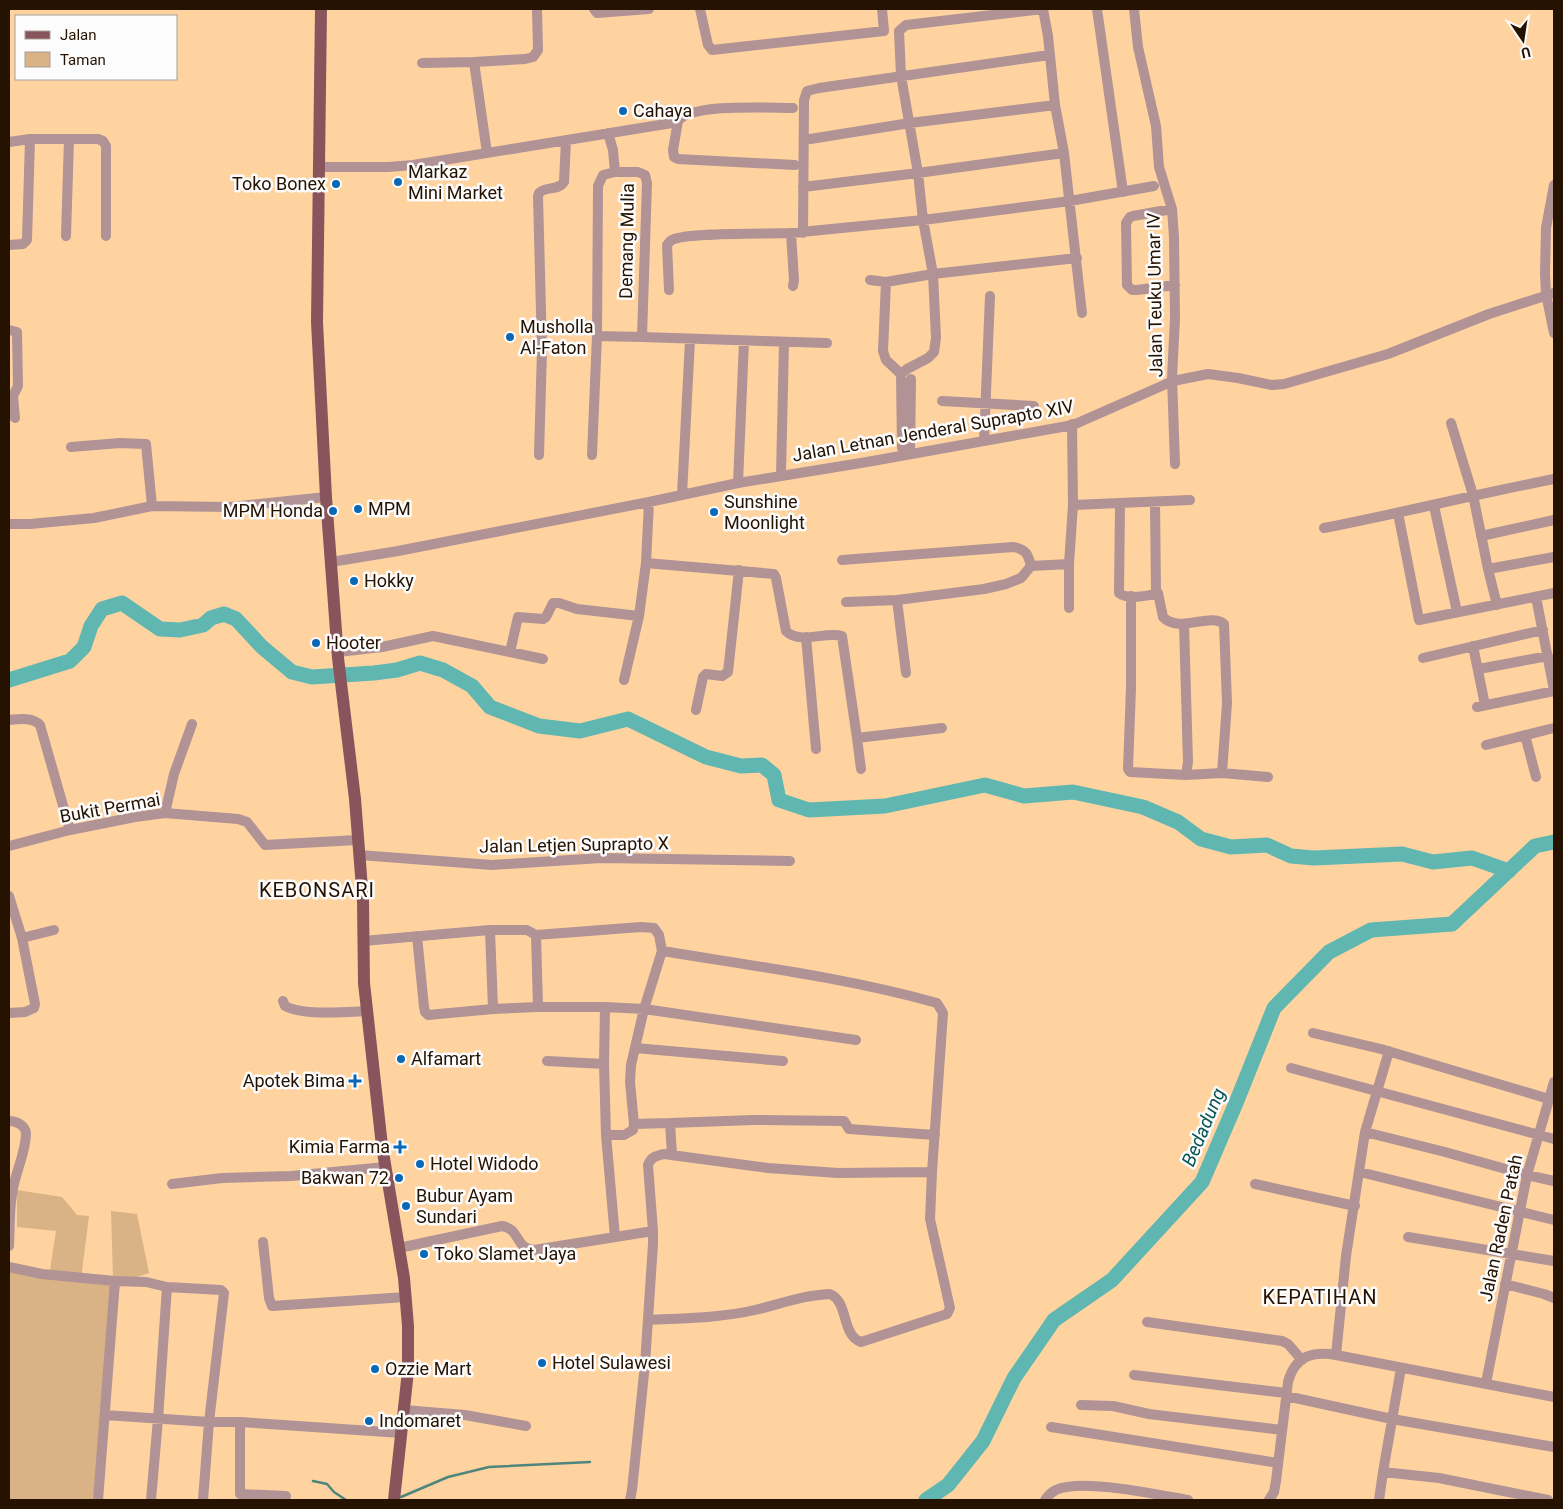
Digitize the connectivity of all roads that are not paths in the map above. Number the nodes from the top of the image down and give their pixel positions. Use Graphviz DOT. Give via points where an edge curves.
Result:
graph roads {
  1 [pos="321,9"];
  2 [pos="537,9"];
  3 [pos="594,9"];
  4 [pos="649,9"];
  5 [pos="700,9"];
  6 [pos="882,9"];
  7 [pos="1043,9"];
  8 [pos="1097,9"];
  9 [pos="1134,9"];
  10 [pos="1049,55"];
  11 [pos="474,62"];
  12 [pos="422,63"];
  13 [pos="900,76"];
  14 [pos="1055,105"];
  15 [pos="793,108"];
  16 [pos="678,122"];
  17 [pos="910,124"];
  18 [pos="608,133"];
  19 [pos="30,139"];
  20 [pos="69,139"];
  21 [pos="566,140"];
  22 [pos="804,140"];
  23 [pos="9,142"];
  24 [pos="487,152"];
  25 [pos="1064,152"];
  26 [pos="794,165"];
  27 [pos="320,166"];
  28 [pos="616,172"];
  29 [pos="918,173"];
  30 [pos="1554,185"];
  31 [pos="1154,186"];
  32 [pos="803,188"];
  33 [pos="1123,192"];
  34 [pos="1070,200"];
  35 [pos="1552,207"];
  36 [pos="1172,209"];
  37 [pos="924,220"];
  38 [pos="791,233"];
  39 [pos="803,233"];
  40 [pos="66,236"];
  41 [pos="106,236"];
  42 [pos="9,245"];
  43 [pos="1077,258"];
  44 [pos="933,274"];
  45 [pos="870,280"];
  46 [pos="886,282"];
  47 [pos="1175,285"];
  48 [pos="793,286"];
  49 [pos="668,290"];
  50 [pos="1550,294"];
  51 [pos="990,296"];
  52 [pos="1082,313"];
  53 [pos="9,330"];
  54 [pos="1554,333"];
  55 [pos="597,336"];
  56 [pos="642,337"];
  57 [pos="690,340"];
  58 [pos="744,341"];
  59 [pos="784,342"];
  60 [pos="827,343"];
  61 [pos="906,377"];
  62 [pos="1173,381"];
  63 [pos="942,401"];
  64 [pos="985,403"];
  65 [pos="1034,406"];
  66 [pos="15,418"];
  67 [pos="1451,423"];
  68 [pos="1073,424"];
  69 [pos="984,441"];
  70 [pos="71,447"];
  71 [pos="906,451"];
  72 [pos="539,455"];
  73 [pos="592,455"];
  74 [pos="1176,464"];
  75 [pos="781,475"];
  76 [pos="1554,479"];
  77 [pos="738,482"];
  78 [pos="682,495"];
  79 [pos="1472,495"];
  80 [pos="326,497"];
  81 [pos="1190,500"];
  82 [pos="649,502"];
  83 [pos="1155,502"];
  84 [pos="1120,504"];
  85 [pos="1073,505"];
  86 [pos="152,506"];
  87 [pos="1434,506"];
  88 [pos="1398,513"];
  89 [pos="1554,520"];
  90 [pos="9,524"];
  91 [pos="1324,528"];
  92 [pos="1481,536"];
  93 [pos="1554,557"];
  94 [pos="842,560"];
  95 [pos="332,562"];
  96 [pos="646,563"];
  97 [pos="1069,564"];
  98 [pos="1031,566"];
  99 [pos="1488,569"];
  100 [pos="739,570"];
  101 [pos="1158,593"];
  102 [pos="1554,593"];
  103 [pos="1131,596"];
  104 [pos="1536,597"];
  105 [pos="897,600"];
  106 [pos="846,602"];
  107 [pos="1497,604"];
  108 [pos="1069,608"];
  109 [pos="1457,612"];
  110 [pos="639,616"];
  111 [pos="1184,624"];
  112 [pos="1543,630"];
  113 [pos="806,637"];
  114 [pos="1474,646"];
  115 [pos="510,652"];
  116 [pos="338,655"];
  117 [pos="1548,656"];
  118 [pos="1423,658"];
  119 [pos="543,659"];
  120 [pos="1479,669"];
  121 [pos="906,674"];
  122 [pos="624,680"];
  123 [pos="1554,690"];
  124 [pos="696,710"];
  125 [pos="9,720"];
  126 [pos="192,724"];
  127 [pos="942,728"];
  128 [pos="1554,728"];
  129 [pos="1525,735"];
  130 [pos="857,738"];
  131 [pos="1486,745"];
  132 [pos="816,749"];
  133 [pos="861,769"];
  134 [pos="1222,773"];
  135 [pos="1186,775"];
  136 [pos="1268,777"];
  137 [pos="1536,777"];
  138 [pos="165,813"];
  139 [pos="70,830"];
  140 [pos="357,840"];
  141 [pos="9,846"];
  142 [pos="358,855"];
  143 [pos="790,861"];
  144 [pos="9,896"];
  145 [pos="54,930"];
  146 [pos="490,930"];
  147 [pos="536,935"];
  148 [pos="417,936"];
  149 [pos="22,938"];
  150 [pos="363,941"];
  151 [pos="662,951"];
  152 [pos="283,1001"];
  153 [pos="538,1007"];
  154 [pos="605,1007"];
  155 [pos="493,1009"];
  156 [pos="644,1009"];
  157 [pos="368,1011"];
  158 [pos="9,1013"];
  159 [pos="1313,1034"];
  160 [pos="856,1040"];
  161 [pos="635,1048"];
  162 [pos="1389,1052"];
  163 [pos="546,1061"];
  164 [pos="783,1061"];
  165 [pos="604,1064"];
  166 [pos="1291,1068"];
  167 [pos="1554,1082"];
  168 [pos="1377,1092"];
  169 [pos="1549,1099"];
  170 [pos="9,1121"];
  171 [pos="634,1124"];
  172 [pos="670,1124"];
  173 [pos="1365,1132"];
  174 [pos="1538,1134"];
  175 [pos="606,1135"];
  176 [pos="934,1135"];
  177 [pos="1554,1139"];
  178 [pos="672,1154"];
  179 [pos="386,1167"];
  180 [pos="932,1172"];
  181 [pos="1360,1172"];
  182 [pos="1527,1175"];
  183 [pos="1554,1181"];
  184 [pos="172,1184"];
  185 [pos="1255,1184"];
  186 [pos="10,1193"];
  187 [pos="1355,1206"];
  188 [pos="1519,1211"];
  189 [pos="1554,1220"];
  190 [pos="653,1231"];
  191 [pos="615,1237"];
  192 [pos="1408,1237"];
  193 [pos="264,1242"];
  194 [pos="9,1246"];
  195 [pos="399,1248"];
  196 [pos="1511,1253"];
  197 [pos="1554,1261"];
  198 [pos="9,1267"];
  199 [pos="115,1281"];
  200 [pos="1505,1284"];
  201 [pos="167,1286"];
  202 [pos="406,1297"];
  203 [pos="1554,1298"];
  204 [pos="648,1320"];
  205 [pos="1147,1322"];
  206 [pos="1336,1355"];
  207 [pos="1302,1360"];
  208 [pos="1401,1368"];
  209 [pos="1134,1375"];
  210 [pos="1486,1382"];
  211 [pos="1286,1394"];
  212 [pos="1554,1397"];
  213 [pos="1081,1405"];
  214 [pos="404,1410"];
  215 [pos="105,1415"];
  216 [pos="158,1419"];
  217 [pos="1392,1419"];
  218 [pos="209,1422"];
  219 [pos="240,1422"];
  220 [pos="526,1426"];
  221 [pos="1050,1428"];
  222 [pos="1282,1430"];
  223 [pos="402,1433"];
  224 [pos="1554,1447"];
  225 [pos="1278,1463"];
  226 [pos="1383,1472"];
  227 [pos="286,1496"];
  228 [pos="98,1500"];
  229 [pos="150,1500"];
  230 [pos="203,1500"];
  231 [pos="394,1500"];
  232 [pos="630,1500"];
  233 [pos="1045,1500"];
  234 [pos="1188,1500"];
  235 [pos="1269,1500"];
  236 [pos="1380,1500"];
  237 [pos="1548,1500"];
  1 -- 27 [label="main road"];
  2 -- 11 [label="street" via="538,50 533,57"];
  3 -- 4 [label="street" via="597,13"];
  5 -- 6 [label="street" via="708,46 712,50 884,31"];
  7 -- 10 [label="street"];
  7 -- 13 [label="street" via="902,27 898,31"];
  8 -- 33 [label="street"];
  9 -- 36 [label="street, Jalan Teuku Umar IV" via="1138,47 1156,126 1159,167"];
  10 -- 13 [label="street"];
  10 -- 14 [label="street"];
  11 -- 12 [label="street"];
  11 -- 24 [label="street"];
  13 -- 17 [label="street"];
  13 -- 22 [label="street" via="807,91"];
  14 -- 17 [label="street"];
  14 -- 25 [label="street"];
  15 -- 16 [label="street" via="716,108 686,115"];
  16 -- 18 [label="street"];
  16 -- 26 [label="street" via="673,150 674,157 678,159"];
  17 -- 22 [label="street"];
  17 -- 29 [label="street"];
  18 -- 21 [label="street"];
  18 -- 28 [label="street, Demang Mulia"];
  19 -- 20 [label="street"];
  19 -- 23 [label="street"];
  19 -- 42 [label="street" via="27,240 23,244"];
  20 -- 40 [label="street"];
  20 -- 41 [label="street" via="98,139 106,146"];
  21 -- 24 [label="street"];
  21 -- 72 [label="street" via="564,182 558,188 544,189 538,196 542,350"];
  22 -- 32 [label="street"];
  24 -- 27 [label="street" via="413,165"];
  25 -- 29 [label="street"];
  25 -- 34 [label="street"];
  27 -- 80 [label="main road" via="317,322"];
  28 -- 55 [label="street, Demang Mulia" via="604,176 598,186"];
  28 -- 56 [label="street, Demang Mulia" via="638,172 645,175 647,183"];
  29 -- 32 [label="street"];
  29 -- 37 [label="street"];
  30 -- 35 [label="street"];
  31 -- 33 [label="street"];
  32 -- 39 [label="street"];
  33 -- 34 [label="street"];
  34 -- 37 [label="street"];
  34 -- 43 [label="street"];
  35 -- 50 [label="street" via="1546,228"];
  36 -- 47 [label="street, Jalan Teuku Umar IV"];
  36 -- 47 [label="street" via="1128,219 1127,285 1136,290"];
  37 -- 39 [label="street"];
  37 -- 44 [label="street"];
  38 -- 39 [label="street"];
  38 -- 48 [label="street"];
  38 -- 49 [label="street" via="686,236 672,240 667,246"];
  43 -- 44 [label="street"];
  43 -- 52 [label="street"];
  44 -- 46 [label="street"];
  44 -- 61 [label="street" via="934,352 908,369"];
  45 -- 46 [label="street"];
  46 -- 61 [label="street" via="883,351 886,360"];
  47 -- 62 [label="street, Jalan Teuku Umar IV"];
  50 -- 54 [label="street"];
  50 -- 62 [label="street, Jalan Letnan Jenderal Suprapto XIV" via="1388,354 1284,384 1272,385 1208,374"];
  51 -- 64 [label="street"];
  53 -- 66 [label="street" via="17,332 18,386 13,396"];
  55 -- 56 [label="street"];
  55 -- 73 [label="street, Demang Mulia"];
  56 -- 57 [label="street"];
  57 -- 58 [label="street"];
  57 -- 78 [label="street"];
  58 -- 59 [label="street"];
  58 -- 77 [label="street"];
  59 -- 60 [label="street"];
  59 -- 75 [label="street"];
  61 -- 71 [label="street"];
  62 -- 68 [label="street, Jalan Letnan Jenderal Suprapto XIV"];
  62 -- 74 [label="street, Jalan Teuku Umar IV"];
  63 -- 64 [label="street"];
  64 -- 65 [label="street"];
  64 -- 69 [label="street"];
  67 -- 79 [label="street"];
  68 -- 69 [label="street, Jalan Letnan Jenderal Suprapto XIV"];
  68 -- 85 [label="street"];
  69 -- 71 [label="street, Jalan Letnan Jenderal Suprapto XIV"];
  70 -- 86 [label="street" via="146,444"];
  71 -- 75 [label="street, Jalan Letnan Jenderal Suprapto XIV"];
  75 -- 77 [label="street, Jalan Letnan Jenderal Suprapto XIV"];
  76 -- 79 [label="street"];
  77 -- 78 [label="street, Jalan Letnan Jenderal Suprapto XIV"];
  78 -- 82 [label="street, Jalan Letnan Jenderal Suprapto XIV"];
  79 -- 87 [label="street"];
  79 -- 92 [label="street"];
  80 -- 86 [label="street" via="230,507"];
  80 -- 95 [label="main road"];
  81 -- 83 [label="street"];
  82 -- 95 [label="street, Jalan Letnan Jenderal Suprapto XIV"];
  82 -- 96 [label="street"];
  83 -- 84 [label="street"];
  83 -- 101 [label="street"];
  84 -- 85 [label="street"];
  84 -- 103 [label="street" via="1119,593"];
  85 -- 97 [label="street"];
  86 -- 90 [label="street" via="94,518"];
  87 -- 88 [label="street"];
  87 -- 109 [label="street"];
  88 -- 91 [label="street"];
  88 -- 109 [label="street" via="1418,619"];
  89 -- 92 [label="street"];
  92 -- 99 [label="street"];
  93 -- 99 [label="street"];
  94 -- 98 [label="street" via="1013,547 1025,551"];
  95 -- 116 [label="main road"];
  96 -- 100 [label="street"];
  96 -- 110 [label="street"];
  97 -- 98 [label="street"];
  97 -- 108 [label="street"];
  98 -- 105 [label="street" via="1021,578 1006,584"];
  99 -- 107 [label="street"];
  100 -- 113 [label="street" via="774,574 786,630 794,637"];
  100 -- 124 [label="street" via="728,672 722,676 706,674 703,677"];
  101 -- 103 [label="street"];
  101 -- 111 [label="street" via="1162,617 1170,623"];
  102 -- 104 [label="street"];
  103 -- 135 [label="street" via="1128,769 1135,773"];
  104 -- 107 [label="street"];
  104 -- 112 [label="street"];
  105 -- 106 [label="street"];
  105 -- 121 [label="street"];
  107 -- 109 [label="street"];
  110 -- 115 [label="street" via="553,604 543,619 518,617"];
  110 -- 122 [label="street"];
  111 -- 134 [label="street" via="1217,621 1224,624 1228,703"];
  111 -- 135 [label="street"];
  112 -- 114 [label="street"];
  112 -- 117 [label="street"];
  113 -- 130 [label="street" via="842,636"];
  113 -- 132 [label="street"];
  114 -- 118 [label="street"];
  114 -- 120 [label="street"];
  115 -- 116 [label="street" via="433,636"];
  115 -- 119 [label="street"];
  116 -- 140 [label="main road"];
  117 -- 120 [label="street"];
  117 -- 123 [label="street"];
  120 -- 123 [label="street" via="1481,706"];
  125 -- 139 [label="street" via="30,720 40,725"];
  126 -- 138 [label="street" via="174,774"];
  127 -- 130 [label="street"];
  128 -- 129 [label="street"];
  129 -- 131 [label="street"];
  129 -- 137 [label="street"];
  130 -- 133 [label="street"];
  134 -- 135 [label="street"];
  134 -- 136 [label="street"];
  138 -- 139 [label="street, Bukit Permai"];
  138 -- 140 [label="street, Bukit Permai" via="238,819 247,822 265,845"];
  139 -- 141 [label="street, Bukit Permai"];
  140 -- 142 [label="main road"];
  142 -- 143 [label="street, Jalan Letjen Suprapto X" via="492,865 601,858"];
  142 -- 150 [label="main road"];
  144 -- 149 [label="street"];
  145 -- 149 [label="street"];
  146 -- 147 [label="street" via="527,930"];
  146 -- 148 [label="street"];
  146 -- 155 [label="street"];
  147 -- 151 [label="street" via="654,928"];
  147 -- 153 [label="street"];
  148 -- 150 [label="street"];
  148 -- 155 [label="street" via="425,1012 428,1015"];
  149 -- 158 [label="street" via="35,1004 25,1012"];
  150 -- 157 [label="main road"];
  151 -- 156 [label="street"];
  151 -- 176 [label="street" via="774,969 937,1003 943,1013"];
  152 -- 157 [label="street" via="292,1010"];
  153 -- 154 [label="street"];
  153 -- 155 [label="street"];
  154 -- 156 [label="street"];
  154 -- 165 [label="street"];
  156 -- 160 [label="street"];
  156 -- 161 [label="street"];
  157 -- 179 [label="main road"];
  159 -- 162 [label="street"];
  161 -- 164 [label="street"];
  161 -- 171 [label="street" via="630,1082"];
  162 -- 168 [label="street"];
  162 -- 169 [label="street"];
  163 -- 165 [label="street"];
  165 -- 175 [label="street"];
  166 -- 168 [label="street"];
  167 -- 169 [label="street, Jalan Raden Patah"];
  168 -- 173 [label="street"];
  168 -- 174 [label="street"];
  169 -- 174 [label="street, Jalan Raden Patah"];
  170 -- 186 [label="street" via="22,1125 26,1132"];
  171 -- 172 [label="street"];
  171 -- 175 [label="street" via="630,1133"];
  172 -- 176 [label="street" via="753,1120 844,1122 848,1129"];
  172 -- 178 [label="street"];
  173 -- 181 [label="street"];
  173 -- 182 [label="street"];
  174 -- 177 [label="street"];
  174 -- 182 [label="street, Jalan Raden Patah"];
  175 -- 191 [label="street"];
  176 -- 180 [label="street"];
  178 -- 180 [label="street" via="768,1168 838,1173"];
  178 -- 190 [label="street" via="656,1156 648,1165"];
  179 -- 184 [label="street"];
  179 -- 195 [label="main road"];
  180 -- 204 [label="street" via="930,1219 950,1308 947,1314 861,1342 854,1339 838,1299 830,1294 733,1314"];
  181 -- 187 [label="street"];
  181 -- 188 [label="street"];
  182 -- 183 [label="street"];
  182 -- 188 [label="street, Jalan Raden Patah"];
  185 -- 187 [label="street"];
  186 -- 194 [label="street"];
  187 -- 206 [label="street" via="1346,1256"];
  188 -- 189 [label="street"];
  188 -- 196 [label="street, Jalan Raden Patah"];
  190 -- 191 [label="street"];
  190 -- 204 [label="street"];
  191 -- 195 [label="street" via="534,1250 521,1246 514,1231 502,1226"];
  192 -- 196 [label="street"];
  193 -- 202 [label="street" via="272,1306"];
  195 -- 202 [label="main road"];
  196 -- 197 [label="street"];
  196 -- 200 [label="street, Jalan Raden Patah"];
  198 -- 199 [label="street" via="42,1274"];
  199 -- 201 [label="street"];
  199 -- 215 [label="street"];
  200 -- 203 [label="street"];
  200 -- 210 [label="street, Jalan Raden Patah"];
  201 -- 216 [label="street"];
  201 -- 218 [label="street" via="221,1290 224,1293"];
  202 -- 214 [label="main road" via="408,1371"];
  204 -- 232 [label="street"];
  205 -- 207 [label="street" via="1282,1341"];
  206 -- 207 [label="street" via="1315,1354"];
  206 -- 208 [label="street"];
  207 -- 211 [label="street" via="1290,1374"];
  208 -- 210 [label="street"];
  208 -- 217 [label="street"];
  209 -- 211 [label="street"];
  210 -- 212 [label="street"];
  211 -- 217 [label="street"];
  211 -- 222 [label="street"];
  213 -- 222 [label="street" via="1113,1406 1150,1414"];
  214 -- 220 [label="street" via="465,1415"];
  214 -- 223 [label="main road"];
  215 -- 216 [label="street"];
  215 -- 228 [label="street"];
  216 -- 218 [label="street"];
  216 -- 229 [label="street"];
  217 -- 224 [label="street"];
  217 -- 226 [label="street"];
  218 -- 219 [label="street"];
  218 -- 230 [label="street"];
  219 -- 223 [label="street"];
  219 -- 227 [label="street" via="240,1494"];
  221 -- 225 [label="street"];
  222 -- 225 [label="street"];
  223 -- 231 [label="main road"];
  225 -- 235 [label="street" via="1274,1492"];
  226 -- 236 [label="street"];
  226 -- 237 [label="street" via="1439,1478"];
  233 -- 234 [label="street" via="1050,1493 1070,1486 1144,1492"];
}
